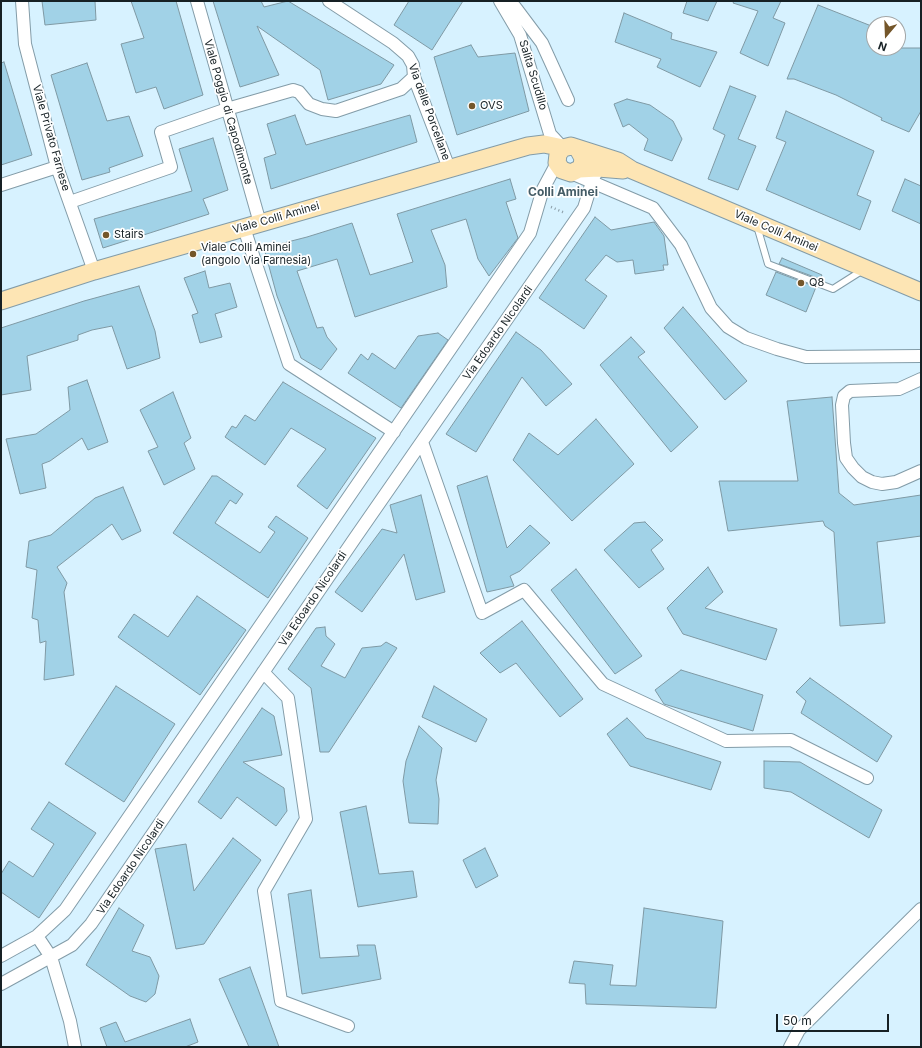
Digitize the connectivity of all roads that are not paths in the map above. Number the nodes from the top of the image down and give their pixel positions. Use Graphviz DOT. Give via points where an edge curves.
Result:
graph roads {
  1 [pos="22,1"];
  2 [pos="197,1"];
  3 [pos="329,1"];
  4 [pos="501,1"];
  5 [pos="414,77"];
  6 [pos="568,100"];
  7 [pos="227,109"];
  8 [pos="566,153"];
  9 [pos="57,167"];
  10 [pos="449,168"];
  11 [pos="632,170"];
  12 [pos="575,171"];
  13 [pos="595,175"];
  14 [pos="1,185"];
  15 [pos="70,202"];
  16 [pos="756,222"];
  17 [pos="252,225"];
  18 [pos="865,268"];
  19 [pos="94,271"];
  20 [pos="921,292"];
  21 [pos="1,301"];
  22 [pos="921,356"];
  23 [pos="921,378"];
  24 [pos="394,432"];
  25 [pos="422,442"];
  26 [pos="921,471"];
  27 [pos="263,672"];
  28 [pos="867,778"];
  29 [pos="921,909"];
  30 [pos="38,936"];
  31 [pos="1,956"];
  32 [pos="51,957"];
  33 [pos="1,984"];
  34 [pos="348,1026"];
  35 [pos="75,1047"];
  36 [pos="790,1047"];
  1 -- 9 [label="street, Viale Privato Farnese" via="25,44"];
  2 -- 7 [label="street, Viale Poggio di Capodimonte"];
  3 -- 5 [label="street, Via delle Porcellane" via="393,43 408,56 413,65"];
  4 -- 6 [label="street" via="515,7 542,44"];
  4 -- 8 [label="street, Salita Scudillo" via="520,35 550,134"];
  5 -- 7 [label="street" via="401,90 336,111 310,104 299,92 293,90"];
  5 -- 10 [label="street, Via delle Porcellane"];
  7 -- 15 [label="street" via="161,132 171,167"];
  7 -- 17 [label="street, Viale Poggio di Capodimonte"];
  8 -- 10 [label="main road, Viale Colli Aminei" via="544,144 528,146"];
  8 -- 11 [label="main road, Viale Colli Aminei" via="618,161"];
  8 -- 12 [label="main road" via="562,170"];
  8 -- 12 [label="main road" via="583,158 583,163"];
  8 -- 24 [label="street" via="542,189 530,232"];
  9 -- 14 [label="street"];
  9 -- 15 [label="street, Viale Privato Farnese"];
  10 -- 17 [label="main road, Viale Colli Aminei"];
  11 -- 13 [label="main road, Viale Colli Aminei"];
  11 -- 16 [label="main road, Viale Colli Aminei"];
  12 -- 13 [label="main road, Viale Colli Aminei"];
  13 -- 22 [label="street" via="653,208 659,214 681,245 711,308 728,327 746,338 806,357"];
  13 -- 25 [label="street, Via Edoardo Nicolardi" via="584,208"];
  15 -- 19 [label="street, Viale Privato Farnese"];
  16 -- 18 [label="main road, Viale Colli Aminei"];
  16 -- 18 [label="lane" via="768,264 833,289"];
  17 -- 19 [label="main road, Viale Colli Aminei"];
  17 -- 24 [label="street, Viale Poggio di Capodimonte" via="289,364"];
  18 -- 20 [label="main road, Viale Colli Aminei"];
  19 -- 21 [label="main road, Viale Colli Aminei"];
  23 -- 26 [label="street" via="899,389 850,391 844,396 842,405 846,458 862,477 882,484 896,482"];
  24 -- 30 [label="street" via="65,910"];
  25 -- 27 [label="street, Via Edoardo Nicolardi"];
  25 -- 28 [label="street" via="482,613 524,590 603,684 726,741 791,740"];
  27 -- 32 [label="street, Via Edoardo Nicolardi" via="92,924 72,945"];
  27 -- 34 [label="street" via="288,698 306,819 264,891 281,1001"];
  29 -- 36 [label="street" via="799,1030"];
  30 -- 31 [label="street"];
  30 -- 32 [label="street"];
  32 -- 33 [label="street, Via Edoardo Nicolardi"];
  32 -- 35 [label="street"];
}
